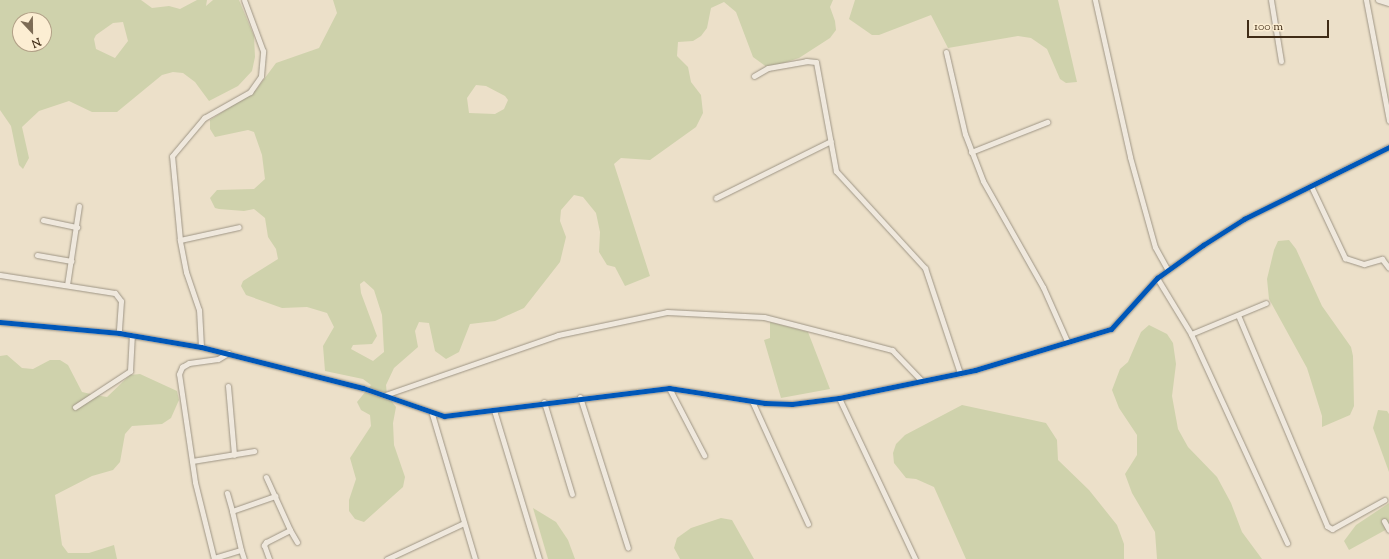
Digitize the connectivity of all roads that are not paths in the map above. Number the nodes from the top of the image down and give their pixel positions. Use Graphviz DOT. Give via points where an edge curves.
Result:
graph roads {
  1 [pos="244,0"];
  2 [pos="1095,0"];
  3 [pos="1271,0"];
  4 [pos="1366,0"];
  5 [pos="1378,0"];
  6 [pos="1389,3"];
  7 [pos="946,52"];
  8 [pos="1281,61"];
  9 [pos="754,76"];
  10 [pos="1389,121"];
  11 [pos="1047,122"];
  12 [pos="830,141"];
  13 [pos="1389,147"];
  14 [pos="971,152"];
  15 [pos="1312,186"];
  16 [pos="716,198"];
  17 [pos="79,206"];
  18 [pos="43,220"];
  19 [pos="76,227"];
  20 [pos="239,227"];
  21 [pos="180,240"];
  22 [pos="37,255"];
  23 [pos="71,261"];
  24 [pos="1389,268"];
  25 [pos="1167,269"];
  26 [pos="0,275"];
  27 [pos="1157,278"];
  28 [pos="67,285"];
  29 [pos="1266,303"];
  30 [pos="1238,314"];
  31 [pos="0,322"];
  32 [pos="119,333"];
  33 [pos="1191,334"];
  34 [pos="132,336"];
  35 [pos="1067,341"];
  36 [pos="201,347"];
  37 [pos="228,354"];
  38 [pos="960,373"];
  39 [pos="921,380"];
  40 [pos="228,386"];
  41 [pos="669,388"];
  42 [pos="385,395"];
  43 [pos="580,397"];
  44 [pos="839,398"];
  45 [pos="752,401"];
  46 [pos="544,402"];
  47 [pos="75,407"];
  48 [pos="494,410"];
  49 [pos="432,414"];
  50 [pos="254,452"];
  51 [pos="234,454"];
  52 [pos="704,455"];
  53 [pos="192,461"];
  54 [pos="266,476"];
  55 [pos="227,493"];
  56 [pos="572,494"];
  57 [pos="275,496"];
  58 [pos="1384,500"];
  59 [pos="232,511"];
  60 [pos="1384,521"];
  61 [pos="464,523"];
  62 [pos="808,524"];
  63 [pos="290,530"];
  64 [pos="1389,530"];
  65 [pos="297,542"];
  66 [pos="1287,543"];
  67 [pos="628,548"];
  68 [pos="241,550"];
  69 [pos="214,558"];
  70 [pos="244,559"];
  71 [pos="269,559"];
  72 [pos="387,559"];
  73 [pos="475,559"];
  74 [pos="539,559"];
  75 [pos="915,559"];
  1 -- 21 [label="street" via="264,51 264,64 256,85 250,92 204,118 172,156"];
  2 -- 25 [label="street" via="1130,157 1155,247"];
  3 -- 8 [label="street"];
  4 -- 10 [label="street"];
  5 -- 6 [label="street"];
  7 -- 14 [label="street"];
  9 -- 12 [label="street" via="768,68 806,61 816,62"];
  11 -- 14 [label="street"];
  12 -- 16 [label="street"];
  12 -- 38 [label="street" via="836,171 925,268"];
  13 -- 15 [label="street"];
  14 -- 35 [label="street" via="983,181 1043,287"];
  15 -- 24 [label="street" via="1345,258 1364,264 1382,259"];
  15 -- 25 [label="street" via="1244,219"];
  17 -- 19 [label="street"];
  18 -- 19 [label="street"];
  19 -- 23 [label="street"];
  20 -- 21 [label="street"];
  21 -- 36 [label="street" via="186,272 199,310"];
  22 -- 23 [label="street"];
  23 -- 28 [label="street"];
  25 -- 27 [label="street"];
  26 -- 28 [label="street"];
  27 -- 33 [label="street"];
  27 -- 35 [label="street" via="1111,329"];
  28 -- 32 [label="street" via="118,294 122,301"];
  29 -- 30 [label="street"];
  30 -- 33 [label="street"];
  30 -- 58 [label="street" via="1327,526 1332,529"];
  31 -- 32 [label="street"];
  32 -- 34 [label="street"];
  33 -- 66 [label="street"];
  34 -- 36 [label="street"];
  34 -- 47 [label="street" via="130,371"];
  35 -- 38 [label="street"];
  36 -- 37 [label="street"];
  37 -- 42 [label="street"];
  37 -- 53 [label="street" via="218,359 189,363 182,367 179,374"];
  38 -- 39 [label="street"];
  39 -- 42 [label="street" via="892,350 764,317 667,312 558,335"];
  39 -- 44 [label="street"];
  40 -- 51 [label="street"];
  41 -- 43 [label="street"];
  41 -- 45 [label="street"];
  41 -- 52 [label="street"];
  42 -- 49 [label="street"];
  43 -- 46 [label="street"];
  43 -- 67 [label="street"];
  44 -- 45 [label="street" via="792,404"];
  44 -- 75 [label="street"];
  45 -- 62 [label="street"];
  46 -- 48 [label="street"];
  46 -- 56 [label="street"];
  48 -- 49 [label="street" via="444,416"];
  48 -- 74 [label="street"];
  49 -- 61 [label="street"];
  50 -- 51 [label="street"];
  51 -- 53 [label="street"];
  53 -- 69 [label="street"];
  54 -- 57 [label="street"];
  55 -- 59 [label="street"];
  57 -- 59 [label="street"];
  57 -- 63 [label="street"];
  59 -- 68 [label="street"];
  60 -- 64 [label="street"];
  61 -- 72 [label="street"];
  61 -- 73 [label="street"];
  63 -- 65 [label="street"];
  63 -- 71 [label="street" via="266,542 264,545"];
  68 -- 69 [label="street"];
  68 -- 70 [label="street"];
}
